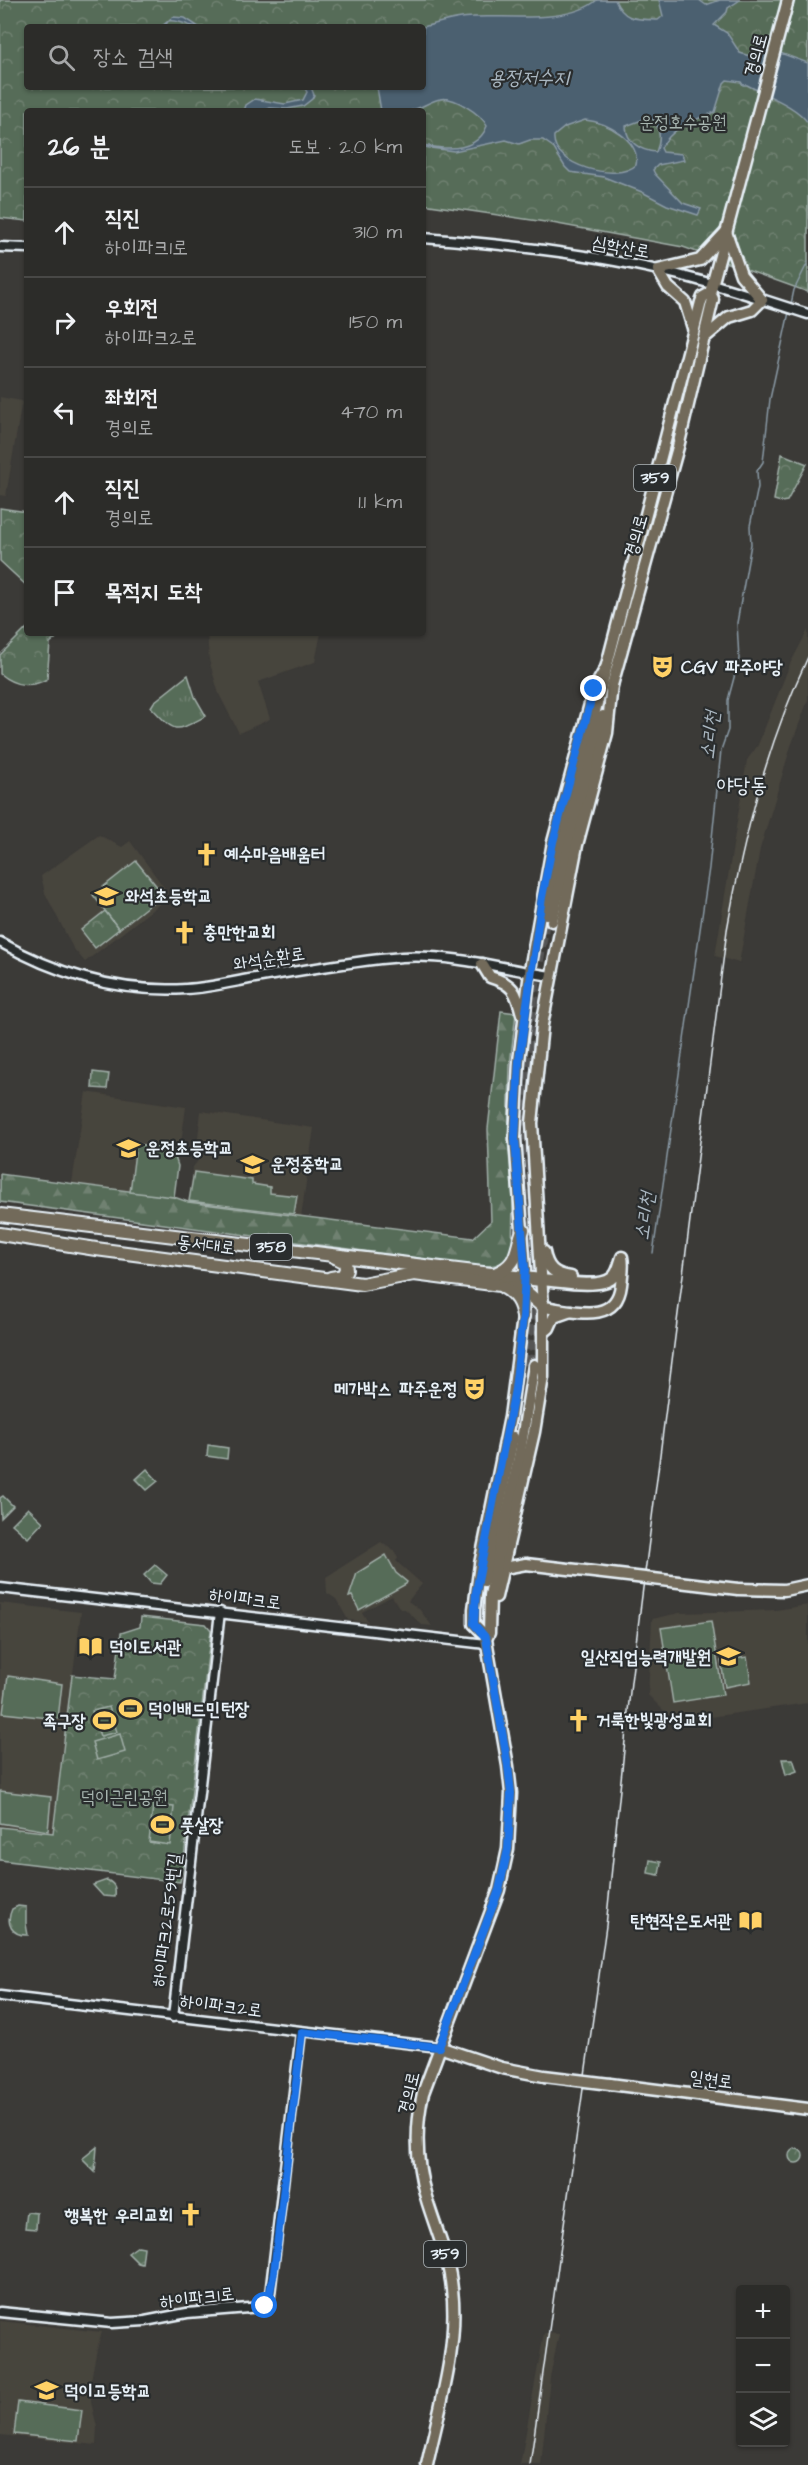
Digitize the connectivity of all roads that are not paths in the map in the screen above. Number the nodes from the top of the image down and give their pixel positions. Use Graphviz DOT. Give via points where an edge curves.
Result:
graph roads {
  1 [pos="788,0"];
  2 [pos="726,232"];
  3 [pos="426,238"];
  4 [pos="0,247"];
  5 [pos="24,248"];
  6 [pos="658,270"];
  7 [pos="711,288"];
  8 [pos="767,301"];
  9 [pos="806,313"];
  10 [pos="694,331"];
  11 [pos="704,338"];
  12 [pos="549,922"];
  13 [pos="0,942"];
  14 [pos="482,964"];
  15 [pos="530,973"];
  16 [pos="550,976"];
  17 [pos="524,1020"];
  18 [pos="0,1213"];
  19 [pos="522,1230"];
  20 [pos="538,1232"];
  21 [pos="0,1236"];
  22 [pos="321,1253"];
  23 [pos="317,1278"];
  24 [pos="496,1280"];
  25 [pos="541,1280"];
  26 [pos="582,1283"];
  27 [pos="525,1284"];
  28 [pos="543,1306"];
  29 [pos="574,1310"];
  30 [pos="523,1317"];
  31 [pos="543,1338"];
  32 [pos="521,1340"];
  33 [pos="530,1365"];
  34 [pos="508,1549"];
  35 [pos="525,1564"];
  36 [pos="504,1568"];
  37 [pos="808,1585"];
  38 [pos="0,1588"];
  39 [pos="220,1612"];
  40 [pos="485,1636"];
  41 [pos="0,1996"];
  42 [pos="173,2017"];
  43 [pos="302,2032"];
  44 [pos="439,2047"];
  45 [pos="808,2109"];
  46 [pos="0,2312"];
  47 [pos="427,2465"];
  1 -- 2 [label="main road, 경의로 / 359"];
  2 -- 6 [label="main road" via="700,260"];
  2 -- 7 [label="main road, 경의로 / 359"];
  2 -- 8 [label="main road" via="741,275"];
  3 -- 6 [label="street, 심학산로" via="510,245"];
  4 -- 5 [label="street"];
  6 -- 7 [label="street, 심학산로"];
  6 -- 10 [label="main road" via="668,287 685,302"];
  7 -- 8 [label="street, 심학산로"];
  7 -- 10 [label="main road, 경의로 / 359" via="703,297"];
  7 -- 11 [label="main road, 경의로 / 359" via="713,299"];
  8 -- 9 [label="street, 심학산로"];
  8 -- 11 [label="main road" via="729,317"];
  10 -- 12 [label="main road, 경의로 / 359" via="606,668 594,689 553,842"];
  11 -- 12 [label="main road, 경의로 / 359" via="612,684 605,740 577,845"];
  12 -- 15 [label="main road, 경의로"];
  12 -- 16 [label="main road, 경의로"];
  13 -- 14 [label="street, 와석순환로" via="32,960 77,977 157,990 189,989 405,957"];
  14 -- 15 [label="street, 와석순환로"];
  14 -- 17 [label="main road" via="489,977 516,993"];
  15 -- 16 [label="street, 와석순환로"];
  15 -- 17 [label="main road, 경의로"];
  16 -- 20 [label="main road, 경의로" via="532,1123"];
  17 -- 19 [label="main road, 경의로" via="515,1138"];
  18 -- 22 [label="highway, 동서대로 / 358"];
  19 -- 24 [label="highway" via="511,1265"];
  19 -- 27 [label="main road, 경의로"];
  20 -- 25 [label="main road, 경의로"];
  20 -- 26 [label="main road" via="550,1269"];
  21 -- 23 [label="highway, 동서대로 / 358"];
  22 -- 23 [label="highway" via="338,1257 345,1262 346,1269 343,1276"];
  22 -- 24 [label="highway, 동서대로 / 358"];
  23 -- 24 [label="highway, 동서대로 / 358" via="362,1284 414,1274"];
  24 -- 27 [label="highway, 동서대로 / 358"];
  24 -- 30 [label="highway" via="516,1296"];
  25 -- 26 [label="main road"];
  25 -- 27 [label="highway, 동서대로 / 358"];
  25 -- 28 [label="main road, 경의로"];
  26 -- 29 [label="main road" via="612,1279 622,1257 620,1291 613,1306 604,1311"];
  27 -- 28 [label="highway"];
  27 -- 30 [label="main road, 경의로"];
  28 -- 29 [label="main road"];
  28 -- 31 [label="main road, 경의로"];
  29 -- 31 [label="main road" via="554,1317"];
  30 -- 32 [label="main road, 경의로"];
  31 -- 32 [label="main road" via="533,1328"];
  31 -- 34 [label="main road, 경의로" via="538,1410"];
  32 -- 40 [label="main road, 경의로" via="476,1592 474,1624"];
  33 -- 40 [label="main road, 경의로 / 359" via="529,1407 489,1595"];
  34 -- 35 [label="main road"];
  34 -- 36 [label="main road, 경의로"];
  35 -- 36 [label="main road"];
  35 -- 37 [label="main road, bridge" via="738,1589 784,1590"];
  36 -- 40 [label="main road, 경의로" via="495,1601 494,1624"];
  38 -- 39 [label="street, 하이파크로"];
  39 -- 40 [label="street, 하이파크로"];
  39 -- 42 [label="street, 하이파크2로59번길"];
  40 -- 44 [label="main road, 경의로 / 359" via="511,1793 508,1849 499,1890"];
  41 -- 42 [label="street, 하이파크2로"];
  42 -- 43 [label="street, 하이파크2로"];
  43 -- 44 [label="street, 하이파크2로"];
  43 -- 46 [label="street, 하이파크1로" via="268,2303 261,2307 112,2323"];
  44 -- 45 [label="main road, 일현로, bridge" via="502,2068 544,2076"];
  44 -- 47 [label="main road, 경의로 / 359" via="423,2093 417,2140 426,2195 449,2267 455,2322"];
}
